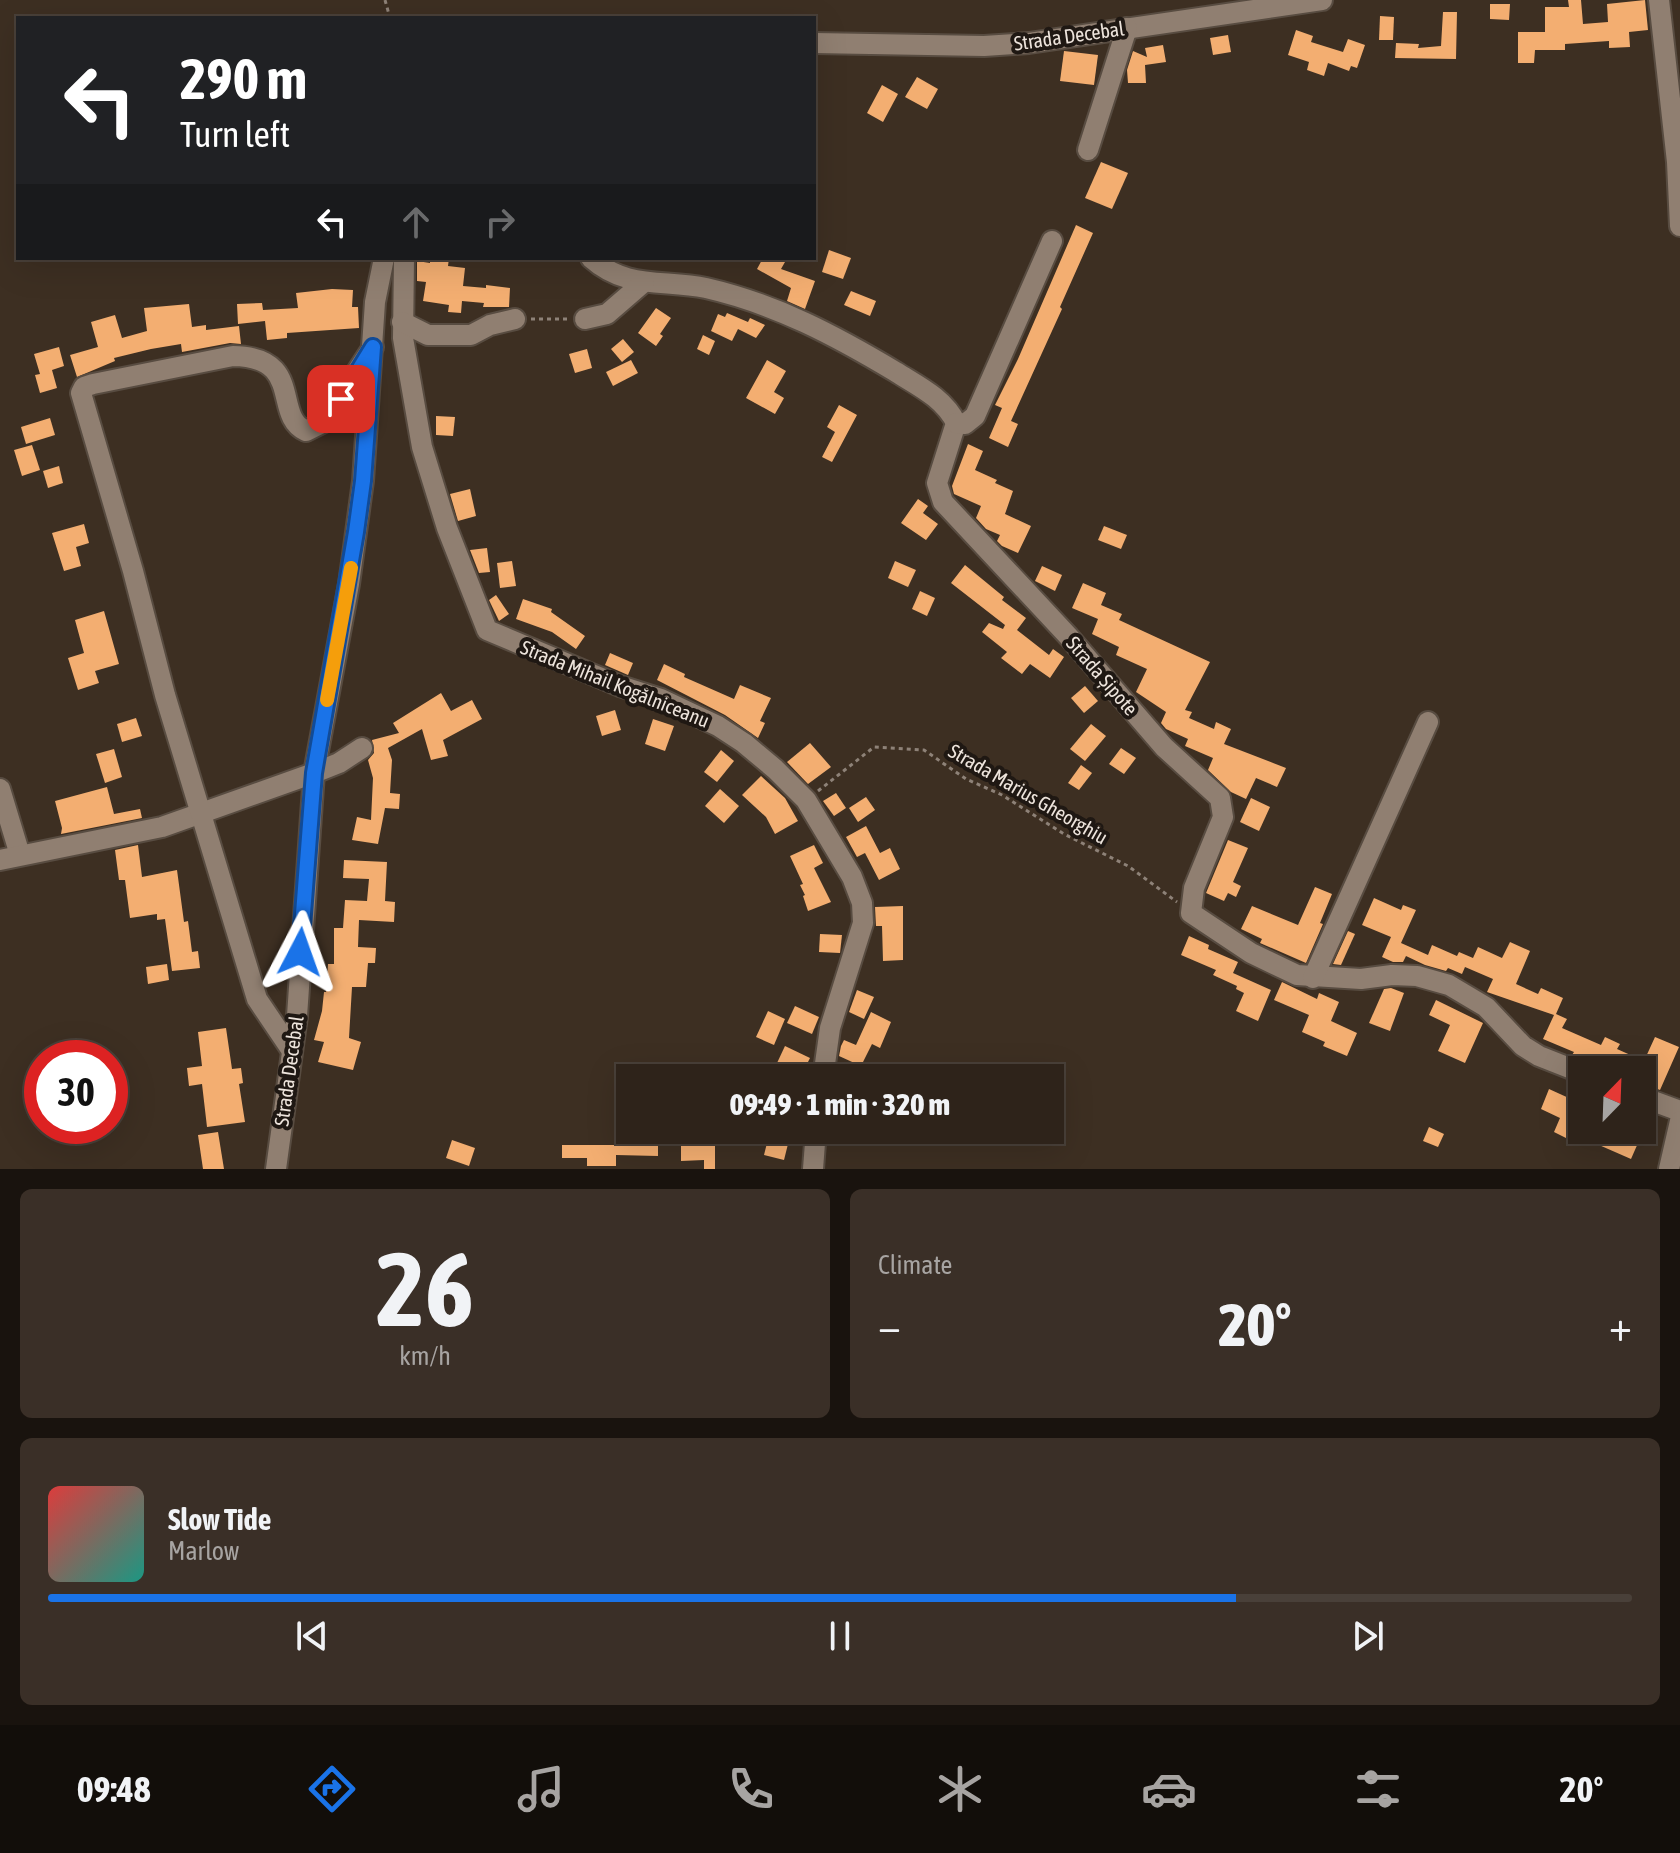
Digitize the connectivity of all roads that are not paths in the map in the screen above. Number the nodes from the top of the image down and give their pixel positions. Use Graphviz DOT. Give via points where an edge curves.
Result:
graph roads {
  1 [pos="1322,0"];
  2 [pos="1659,0"];
  3 [pos="1127,28"];
  4 [pos="816,43"];
  5 [pos="1088,150"];
  6 [pos="1680,226"];
  7 [pos="1052,241"];
  8 [pos="384,260"];
  9 [pos="404,260"];
  10 [pos="593,260"];
  11 [pos="644,282"];
  12 [pos="515,319"];
  13 [pos="585,319"];
  14 [pos="402,322"];
  15 [pos="373,347"];
  16 [pos="956,423"];
  17 [pos="1428,722"];
  18 [pos="362,748"];
  19 [pos="314,773"];
  20 [pos="0,789"];
  21 [pos="202,812"];
  22 [pos="10,858"];
  23 [pos="1313,978"];
  24 [pos="292,1051"];
  25 [pos="825,1064"];
  26 [pos="1568,1067"];
  27 [pos="1656,1102"];
  28 [pos="1680,1111"];
  29 [pos="1680,1121"];
  30 [pos="815,1144"];
  31 [pos="276,1169"];
  32 [pos="813,1169"];
  33 [pos="1669,1169"];
  1 -- 3 [label="street, Strada Decebal"];
  2 -- 6 [label="street"];
  3 -- 4 [label="street, Strada Decebal" via="984,46"];
  3 -- 5 [label="street"];
  7 -- 16 [label="street" via="975,416 965,424"];
  8 -- 15 [label="street, Strada Decebal"];
  9 -- 14 [label="street, Strada Mihail Kogălniceanu"];
  10 -- 11 [label="street" via="622,278"];
  11 -- 13 [label="street" via="607,314"];
  11 -- 16 [label="street" via="703,288 807,321 921,388 945,405"];
  12 -- 14 [label="street" via="471,335 428,335"];
  14 -- 25 [label="street, Strada Mihail Kogălniceanu" via="422,447 487,630 661,699 744,743 806,800 852,877 863,923 830,1028"];
  15 -- 19 [label="street, Strada Decebal" via="357,525"];
  15 -- 21 [label="street" via="324,422 306,431 294,422 280,377 250,357 93,384 81,393"];
  16 -- 23 [label="street, Strada Șipote" via="937,483 943,502 1164,747 1220,798 1223,817 1194,888 1191,913 1251,953"];
  17 -- 23 [label="street"];
  18 -- 19 [label="street"];
  19 -- 21 [label="street"];
  19 -- 24 [label="street, Strada Decebal"];
  20 -- 22 [label="street"];
  21 -- 22 [label="street" via="162,827"];
  21 -- 24 [label="street" via="257,999"];
  23 -- 26 [label="street" via="1434,979 1486,1007 1523,1046"];
  24 -- 31 [label="street, Strada Decebal"];
  27 -- 28 [label="street"];
  29 -- 33 [label="street"];
  30 -- 32 [label="street"];
}
